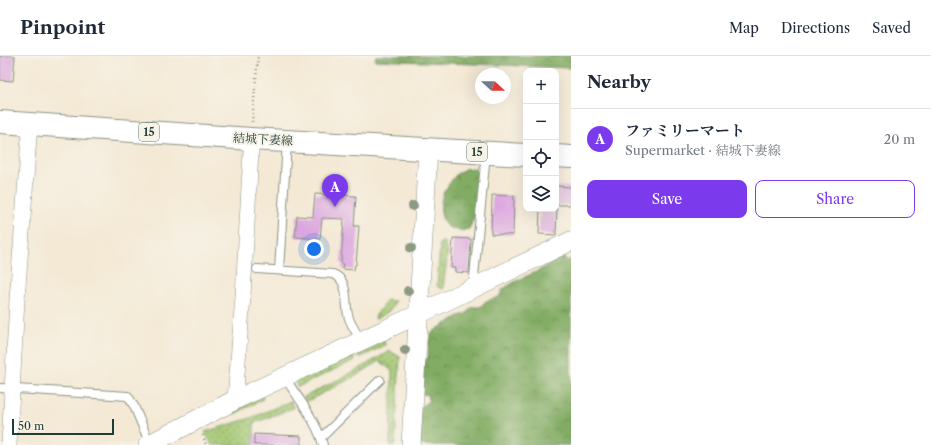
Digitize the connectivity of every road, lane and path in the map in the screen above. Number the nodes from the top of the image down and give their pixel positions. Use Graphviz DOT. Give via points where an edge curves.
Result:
graph roads {
  1 [pos="258,56"];
  2 [pos="0,122"];
  3 [pos="30,124"];
  4 [pos="251,139"];
  5 [pos="287,141"];
  6 [pos="428,149"];
  7 [pos="486,152"];
  8 [pos="523,155"];
  9 [pos="559,156"];
  10 [pos="571,157"];
  11 [pos="571,241"];
  12 [pos="257,269"];
  13 [pos="279,270"];
  14 [pos="473,288"];
  15 [pos="419,314"];
  16 [pos="361,340"];
  17 [pos="284,377"];
  18 [pos="380,380"];
  19 [pos="6,389"];
  20 [pos="235,400"];
  21 [pos="322,441"];
  22 [pos="149,444"];
  23 [pos="9,445"];
  24 [pos="411,445"];
  1 -- 4 [label="path"];
  2 -- 3 [label="main road, 結城下妻線 / 15"];
  3 -- 4 [label="main road, 結城下妻線 / 15"];
  3 -- 19 [label="street"];
  4 -- 5 [label="main road, 結城下妻線 / 15"];
  4 -- 20 [label="street"];
  5 -- 6 [label="main road, 結城下妻線 / 15"];
  5 -- 13 [label="lane"];
  6 -- 7 [label="main road, 結城下妻線 / 15"];
  6 -- 15 [label="street"];
  7 -- 8 [label="main road, 結城下妻線 / 15"];
  7 -- 14 [label="lane"];
  9 -- 10 [label="main road"];
  11 -- 14 [label="street"];
  12 -- 13 [label="lane"];
  13 -- 16 [label="lane" via="333,274 340,278 344,287 348,317"];
  14 -- 15 [label="street"];
  15 -- 16 [label="street"];
  15 -- 24 [label="street"];
  16 -- 17 [label="street"];
  17 -- 20 [label="street"];
  17 -- 21 [label="lane" via="312,419"];
  18 -- 21 [label="lane"];
  19 -- 22 [label="lane" via="128,396"];
  19 -- 23 [label="street"];
  20 -- 22 [label="street"];
}
